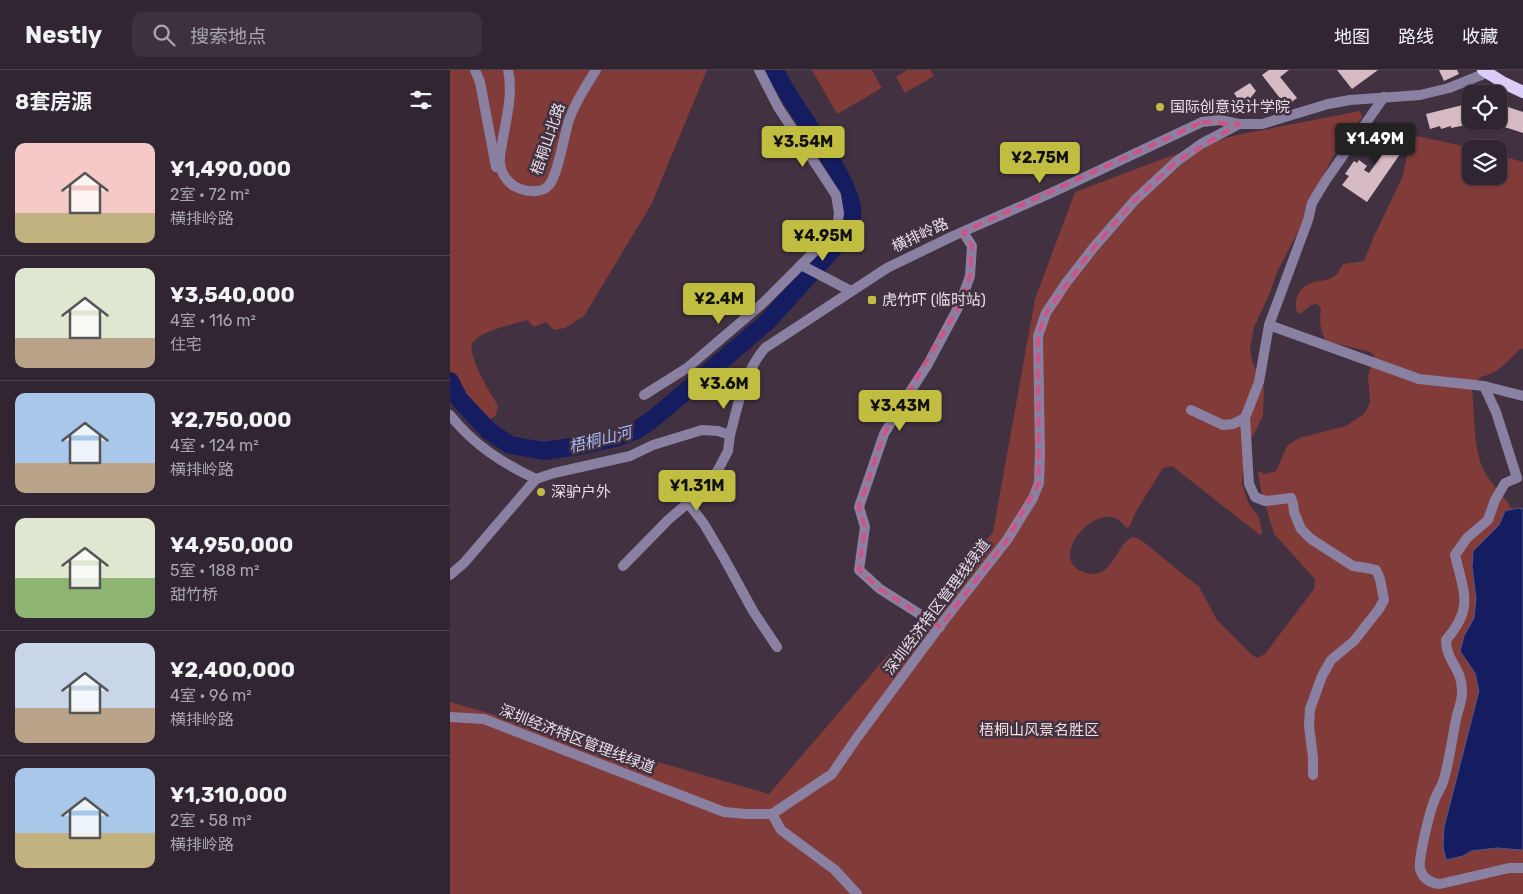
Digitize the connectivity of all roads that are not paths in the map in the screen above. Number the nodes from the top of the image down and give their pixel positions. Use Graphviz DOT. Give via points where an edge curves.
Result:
graph roads {
  1 [pos="475,70"];
  2 [pos="508,70"];
  3 [pos="596,70"];
  4 [pos="759,70"];
  5 [pos="1484,71"];
  6 [pos="1523,92"];
  7 [pos="1384,97"];
  8 [pos="1239,124"];
  9 [pos="509,182"];
  10 [pos="963,232"];
  11 [pos="801,264"];
  12 [pos="851,291"];
  13 [pos="1269,325"];
  14 [pos="1484,386"];
  15 [pos="644,394"];
  16 [pos="1523,396"];
  17 [pos="1190,410"];
  18 [pos="450,415"];
  19 [pos="1245,418"];
  20 [pos="730,435"];
  21 [pos="536,479"];
  22 [pos="688,503"];
  23 [pos="623,566"];
  24 [pos="450,575"];
  25 [pos="940,626"];
  26 [pos="777,647"];
  27 [pos="450,717"];
  28 [pos="1312,775"];
  29 [pos="772,814"];
  30 [pos="1523,868"];
  31 [pos="857,894"];
  1 -- 9 [label="street" via="496,168"];
  2 -- 9 [label="street, 梧桐山北路" via="511,90 500,163"];
  3 -- 9 [label="street, 梧桐山北路" via="569,120 550,184 536,191"];
  4 -- 11 [label="street" via="838,204 838,222 833,232"];
  5 -- 6 [label="main road"];
  5 -- 7 [label="street, 横排岭路" via="1442,90"];
  7 -- 8 [label="street, 横排岭路" via="1328,104 1262,124"];
  7 -- 13 [label="street" via="1312,204"];
  8 -- 10 [label="street, 横排岭路" via="1220,120 1202,122"];
  8 -- 25 [label="street, 深圳经济特区管理线绿道" via="1177,161 1135,200 1094,247 1046,313 1038,336 1039,483 1007,540"];
  10 -- 12 [label="street, 横排岭路" via="887,268"];
  10 -- 25 [label="street" via="972,246 970,276 960,304 928,364 884,434 859,507 865,527 859,570 880,589"];
  11 -- 12 [label="street"];
  11 -- 15 [label="street" via="763,303 687,368"];
  12 -- 20 [label="street, 横排岭路" via="765,348 750,369"];
  13 -- 14 [label="street" via="1420,379"];
  13 -- 19 [label="street" via="1259,382"];
  14 -- 16 [label="street"];
  14 -- 30 [label="street" via="1496,412 1517,478 1505,483 1488,520 1467,538 1455,555 1465,600 1463,616 1446,640 1446,648 1462,679 1462,695 1443,784 1435,798 1426,830 1420,868 1424,878 1440,884 1509,868"];
  17 -- 19 [label="street" via="1223,425"];
  18 -- 21 [label="street" via="488,453"];
  19 -- 28 [label="street" via="1249,484 1255,497 1264,501 1290,498 1301,529 1311,539 1353,566 1376,570 1384,600 1354,641 1331,660 1322,676 1310,708"];
  20 -- 21 [label="street" via="702,430 630,456"];
  20 -- 22 [label="street, 横排岭路" via="728,452 718,470"];
  21 -- 24 [label="street"];
  22 -- 23 [label="street, 横排岭路"];
  22 -- 26 [label="street" via="704,524"];
  25 -- 29 [label="street, 深圳经济特区管理线绿道" via="832,774"];
  27 -- 29 [label="street, 深圳经济特区管理线绿道" via="484,719 724,812"];
  29 -- 31 [label="street" via="781,830 835,870"];
}
